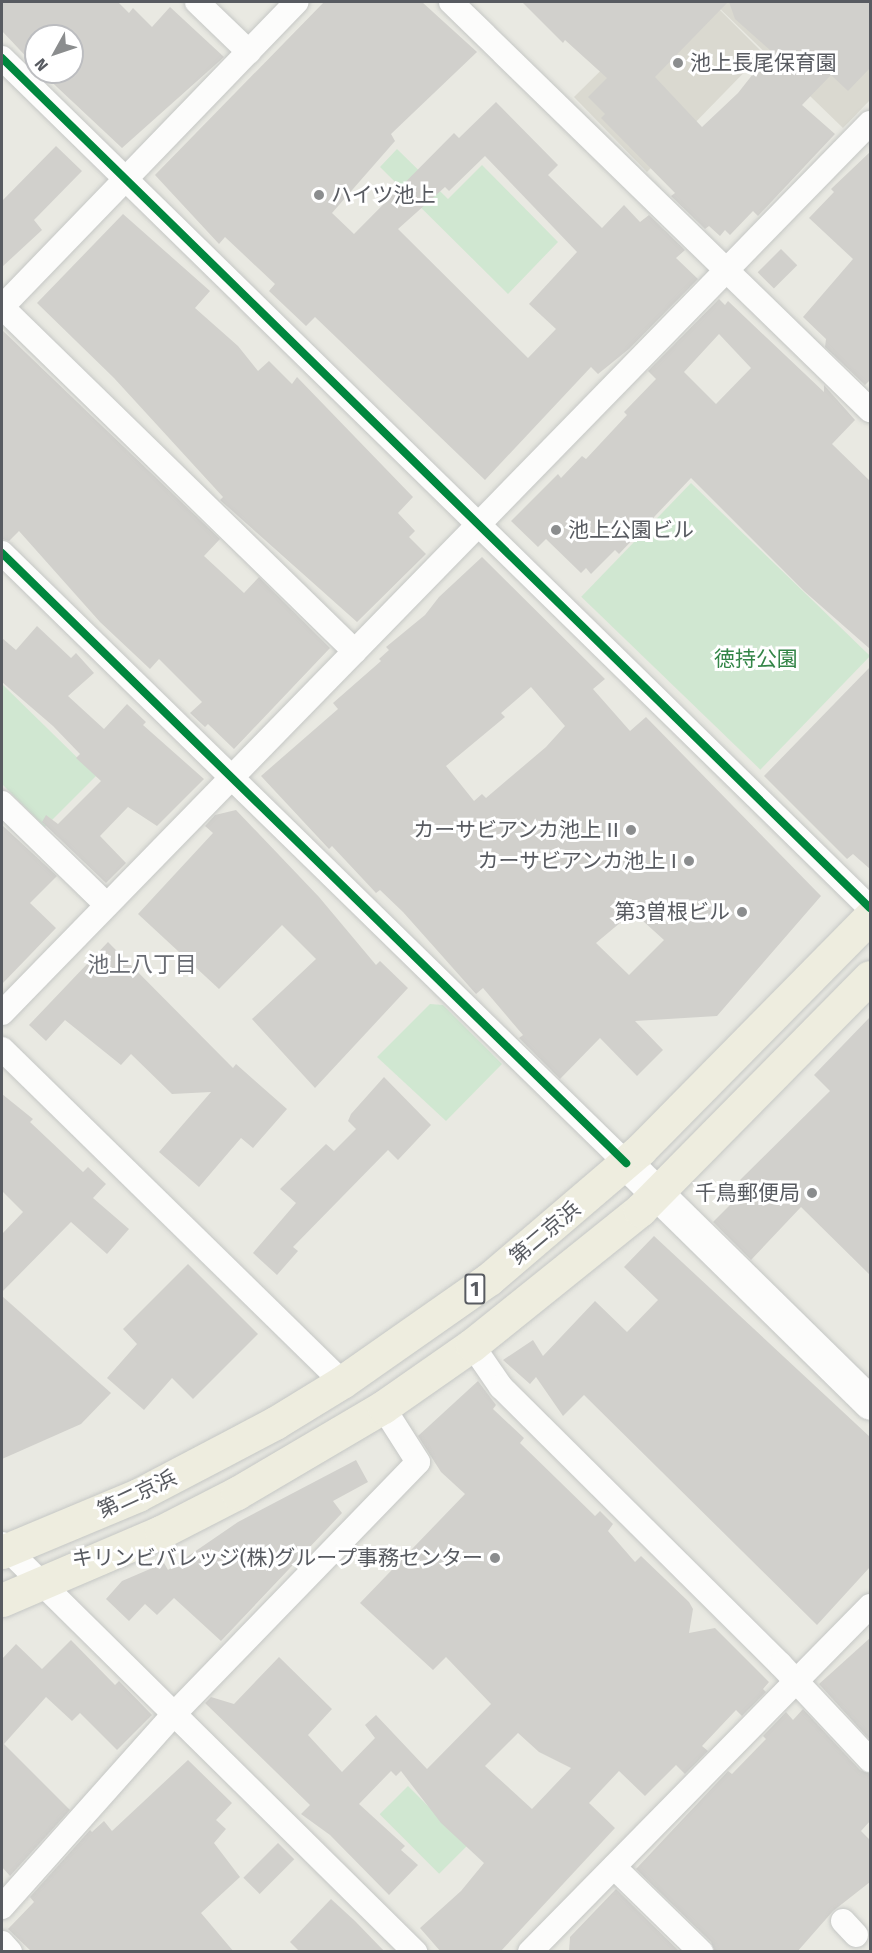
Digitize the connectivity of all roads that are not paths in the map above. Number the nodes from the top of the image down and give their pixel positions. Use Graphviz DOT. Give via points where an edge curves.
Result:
graph roads {
  1 [pos="197,2"];
  2 [pos="297,2"];
  3 [pos="451,2"];
  4 [pos="249,52"];
  5 [pos="2,58"];
  6 [pos="870,123"];
  7 [pos="125,178"];
  8 [pos="728,269"];
  9 [pos="2,307"];
  10 [pos="870,410"];
  11 [pos="479,524"];
  12 [pos="2,553"];
  13 [pos="355,651"];
  14 [pos="231,777"];
  15 [pos="2,803"];
  16 [pos="107,905"];
  17 [pos="870,908"];
  18 [pos="870,917"];
  19 [pos="870,977"];
  20 [pos="2,1013"];
  21 [pos="2,1049"];
  22 [pos="626,1163"];
  23 [pos="657,1193"];
  24 [pos="472,1345"];
  25 [pos="342,1382"];
  26 [pos="870,1403"];
  27 [pos="383,1407"];
  28 [pos="4,1549"];
  29 [pos="42,1584"];
  30 [pos="2,1600"];
  31 [pos="870,1606"];
  32 [pos="795,1682"];
  33 [pos="175,1713"];
  34 [pos="870,1760"];
  35 [pos="614,1867"];
  36 [pos="2,1907"];
  37 [pos="2,1943"];
  38 [pos="10,1952"];
  39 [pos="415,1952"];
  40 [pos="530,1952"];
  41 [pos="701,1952"];
  1 -- 4 [label="street"];
  2 -- 4 [label="street"];
  3 -- 8 [label="street"];
  4 -- 7 [label="street"];
  5 -- 7 [label="street"];
  6 -- 8 [label="street"];
  7 -- 9 [label="street"];
  7 -- 11 [label="street"];
  8 -- 10 [label="street"];
  8 -- 11 [label="street"];
  9 -- 13 [label="street"];
  11 -- 13 [label="street"];
  11 -- 17 [label="street"];
  12 -- 14 [label="street"];
  13 -- 14 [label="street"];
  14 -- 16 [label="street"];
  14 -- 22 [label="street"];
  15 -- 16 [label="street"];
  16 -- 20 [label="street"];
  18 -- 22 [label="highway, 第二京浜 / 1"];
  19 -- 23 [label="highway, 第二京浜 / 1"];
  21 -- 25 [label="street"];
  22 -- 23 [label="street"];
  22 -- 25 [label="highway, 第二京浜 / 1" via="489,1279"];
  23 -- 24 [label="highway, 第二京浜 / 1" via="567,1272"];
  23 -- 26 [label="street"];
  24 -- 27 [label="highway, 第二京浜 / 1"];
  24 -- 32 [label="street" via="501,1387"];
  25 -- 28 [label="highway, 第二京浜 / 1" via="275,1423 138,1495"];
  27 -- 29 [label="highway, 第二京浜 / 1" via="237,1493"];
  27 -- 33 [label="street" via="418,1462"];
  28 -- 29 [label="street"];
  29 -- 30 [label="highway, 第二京浜 / 1"];
  29 -- 33 [label="street"];
  31 -- 32 [label="street"];
  32 -- 34 [label="street"];
  32 -- 35 [label="street"];
  33 -- 36 [label="street"];
  33 -- 39 [label="street"];
  35 -- 40 [label="street"];
  35 -- 41 [label="street"];
  37 -- 38 [label="street"];
}
